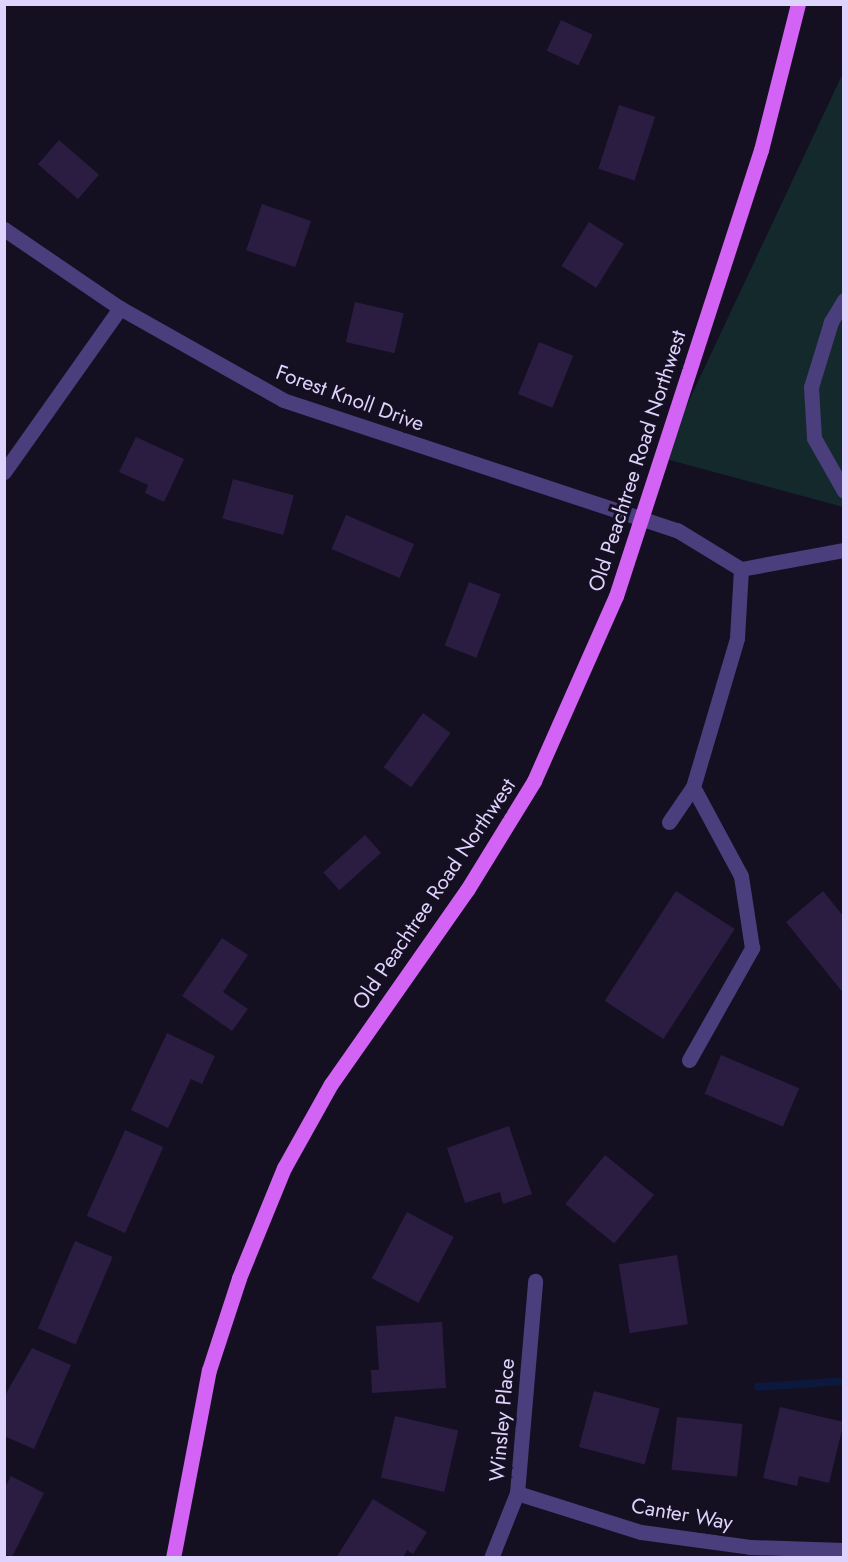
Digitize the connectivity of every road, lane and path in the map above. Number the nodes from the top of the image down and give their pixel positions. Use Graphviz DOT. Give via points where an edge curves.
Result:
graph roads {
  1 [pos="798,4"];
  2 [pos="4,229"];
  3 [pos="843,300"];
  4 [pos="120,308"];
  5 [pos="4,472"];
  6 [pos="843,491"];
  7 [pos="642,520"];
  8 [pos="843,550"];
  9 [pos="741,569"];
  10 [pos="693,787"];
  11 [pos="669,822"];
  12 [pos="689,1060"];
  13 [pos="535,1281"];
  14 [pos="517,1492"];
  15 [pos="843,1550"];
  16 [pos="173,1557"];
  17 [pos="491,1557"];
  1 -- 7 [label="main road, Old Peachtree Road Northwest" via="761,150"];
  2 -- 4 [label="street, Forest Knoll Drive"];
  3 -- 6 [label="street" via="831,322 811,387 814,438"];
  4 -- 5 [label="street"];
  4 -- 7 [label="street, Forest Knoll Drive" via="283,400"];
  7 -- 9 [label="street, Forest Knoll Drive" via="677,530"];
  7 -- 16 [label="main road, Old Peachtree Road Northwest" via="616,596 534,781 467,890 331,1084 284,1168 239,1278 209,1370"];
  8 -- 9 [label="street"];
  9 -- 10 [label="street" via="737,638"];
  10 -- 11 [label="street"];
  10 -- 12 [label="street" via="741,876 752,948"];
  13 -- 14 [label="street, Winsley Place"];
  14 -- 15 [label="street, Canter Way" via="641,1532 750,1547"];
  14 -- 17 [label="street, Winsley Place"];
}
